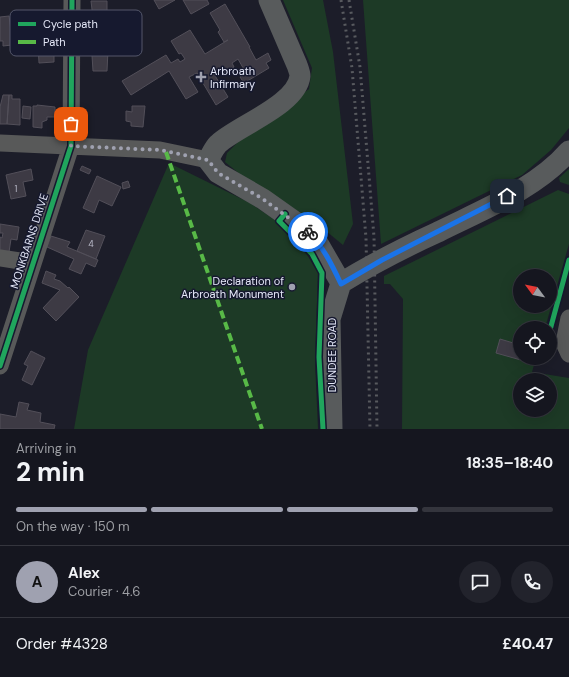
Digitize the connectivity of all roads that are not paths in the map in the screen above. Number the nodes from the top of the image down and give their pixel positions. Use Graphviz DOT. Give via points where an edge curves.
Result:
graph roads {
  1 [pos="72,0"];
  2 [pos="269,0"];
  3 [pos="72,10"];
  4 [pos="72,56"];
  5 [pos="0,142"];
  6 [pos="71,146"];
  7 [pos="569,150"];
  8 [pos="208,160"];
  9 [pos="0,258"];
  10 [pos="33,263"];
  11 [pos="341,284"];
  12 [pos="569,318"];
  13 [pos="569,354"];
  14 [pos="0,366"];
  15 [pos="332,429"];
  1 -- 3 [label="street, MONKBARNS DRIVE"];
  2 -- 8 [label="main road" via="297,64 300,76 296,87 270,111 218,144"];
  4 -- 6 [label="street, MONKBARNS DRIVE"];
  5 -- 6 [label="street"];
  6 -- 8 [label="street" via="160,150"];
  6 -- 10 [label="street, MONKBARNS DRIVE"];
  7 -- 11 [label="main road" via="546,172 520,190 382,260"];
  8 -- 11 [label="main road" via="218,173 263,199 315,238"];
  9 -- 10 [label="street"];
  10 -- 14 [label="street, MONKBARNS DRIVE"];
  11 -- 15 [label="main road, DUNDEE ROAD" via="330,319"];
  12 -- 13 [label="street" via="564,343"];
}
